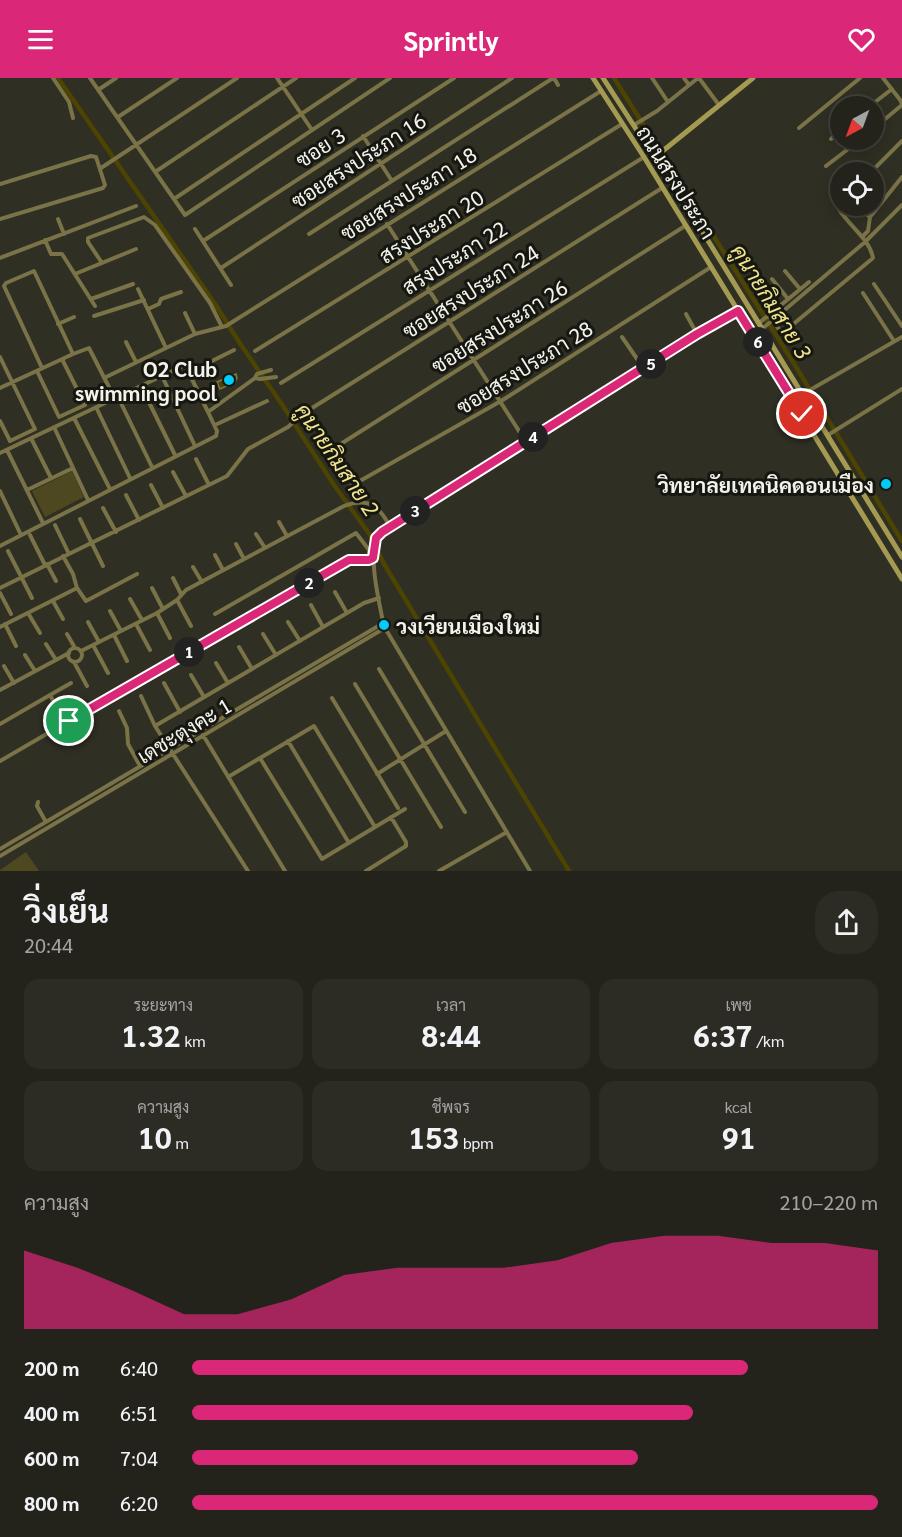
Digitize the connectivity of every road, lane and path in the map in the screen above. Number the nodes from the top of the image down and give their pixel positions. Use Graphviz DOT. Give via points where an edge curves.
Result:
graph roads {
  1 [pos="53,78"];
  2 [pos="90,78"];
  3 [pos="116,78"];
  4 [pos="177,78"];
  5 [pos="237,78"];
  6 [pos="277,78"];
  7 [pos="296,78"];
  8 [pos="355,78"];
  9 [pos="390,78"];
  10 [pos="454,78"];
  11 [pos="512,78"];
  12 [pos="553,78"];
  13 [pos="593,78"];
  14 [pos="603,78"];
  15 [pos="652,78"];
  16 [pos="684,78"];
  17 [pos="698,78"];
  18 [pos="753,78"];
  19 [pos="860,78"];
  20 [pos="883,78"];
  21 [pos="558,85"];
  22 [pos="689,85"];
  23 [pos="283,86"];
  24 [pos="892,89"];
  25 [pos="98,90"];
  26 [pos="601,91"];
  27 [pos="883,96"];
  28 [pos="668,102"];
  29 [pos="719,105"];
  30 [pos="301,114"];
  31 [pos="118,117"];
  32 [pos="73,118"];
  33 [pos="884,120"];
  34 [pos="622,124"];
  35 [pos="636,124"];
  36 [pos="799,128"];
  37 [pos="312,130"];
  38 [pos="363,136"];
  39 [pos="902,141"];
  40 [pos="137,145"];
  41 [pos="847,150"];
  42 [pos="659,154"];
  43 [pos="644,157"];
  44 [pos="881,162"];
  45 [pos="381,163"];
  46 [pos="826,166"];
  47 [pos="101,168"];
  48 [pos="155,172"];
  49 [pos="902,177"];
  50 [pos="392,181"];
  51 [pos="0,184"];
  52 [pos="662,188"];
  53 [pos="174,199"];
  54 [pos="902,205"];
  55 [pos="136,206"];
  56 [pos="844,216"];
  57 [pos="870,217"];
  58 [pos="0,219"];
  59 [pos="58,219"];
  60 [pos="387,224"];
  61 [pos="685,226"];
  62 [pos="195,229"];
  63 [pos="64,234"];
  64 [pos="309,234"];
  65 [pos="861,238"];
  66 [pos="45,240"];
  67 [pos="203,241"];
  68 [pos="865,242"];
  69 [pos="136,249"];
  70 [pos="0,257"];
  71 [pos="408,258"];
  72 [pos="102,262"];
  73 [pos="711,267"];
  74 [pos="221,268"];
  75 [pos="785,271"];
  76 [pos="75,274"];
  77 [pos="772,279"];
  78 [pos="809,282"];
  79 [pos="133,284"];
  80 [pos="231,285"];
  81 [pos="874,285"];
  82 [pos="138,289"];
  83 [pos="800,289"];
  84 [pos="430,290"];
  85 [pos="181,292"];
  86 [pos="863,293"];
  87 [pos="761,294"];
  88 [pos="788,299"];
  89 [pos="91,300"];
  90 [pos="144,300"];
  91 [pos="95,306"];
  92 [pos="148,309"];
  93 [pos="738,311"];
  94 [pos="774,312"];
  95 [pos="185,313"];
  96 [pos="686,314"];
  97 [pos="94,316"];
  98 [pos="74,317"];
  99 [pos="450,321"];
  100 [pos="766,322"];
  101 [pos="58,324"];
  102 [pos="224,326"];
  103 [pos="902,326"];
  104 [pos="195,334"];
  105 [pos="697,334"];
  106 [pos="622,337"];
  107 [pos="902,337"];
  108 [pos="894,341"];
  109 [pos="126,342"];
  110 [pos="166,348"];
  111 [pos="234,350"];
  112 [pos="255,351"];
  113 [pos="72,354"];
  114 [pos="0,357"];
  115 [pos="62,359"];
  116 [pos="474,361"];
  117 [pos="136,362"];
  118 [pos="42,368"];
  119 [pos="644,369"];
  120 [pos="37,371"];
  121 [pos="270,371"];
  122 [pos="188,373"];
  123 [pos="162,376"];
  124 [pos="256,376"];
  125 [pos="274,377"];
  126 [pos="104,378"];
  127 [pos="12,383"];
  128 [pos="281,383"];
  129 [pos="141,386"];
  130 [pos="0,388"];
  131 [pos="902,389"];
  132 [pos="112,393"];
  133 [pos="803,394"];
  134 [pos="118,397"];
  135 [pos="267,400"];
  136 [pos="501,401"];
  137 [pos="96,407"];
  138 [pos="208,412"];
  139 [pos="74,418"];
  140 [pos="0,421"];
  141 [pos="214,425"];
  142 [pos="54,427"];
  143 [pos="830,434"];
  144 [pos="31,438"];
  145 [pos="526,442"];
  146 [pos="195,446"];
  147 [pos="8,450"];
  148 [pos="328,452"];
  149 [pos="0,453"];
  150 [pos="175,455"];
  151 [pos="196,459"];
  152 [pos="152,467"];
  153 [pos="73,468"];
  154 [pos="173,472"];
  155 [pos="51,478"];
  156 [pos="130,478"];
  157 [pos="151,485"];
  158 [pos="209,485"];
  159 [pos="351,486"];
  160 [pos="110,489"];
  161 [pos="27,490"];
  162 [pos="0,491"];
  163 [pos="126,495"];
  164 [pos="186,496"];
  165 [pos="88,500"];
  166 [pos="103,508"];
  167 [pos="163,508"];
  168 [pos="80,519"];
  169 [pos="139,520"];
  170 [pos="279,522"];
  171 [pos="43,523"];
  172 [pos="55,525"];
  173 [pos="390,526"];
  174 [pos="116,532"];
  175 [pos="256,534"];
  176 [pos="21,535"];
  177 [pos="30,535"];
  178 [pos="287,536"];
  179 [pos="92,543"];
  180 [pos="236,544"];
  181 [pos="0,546"];
  182 [pos="265,548"];
  183 [pos="8,551"];
  184 [pos="69,554"];
  185 [pos="215,555"];
  186 [pos="63,556"];
  187 [pos="902,557"];
  188 [pos="244,559"];
  189 [pos="371,559"];
  190 [pos="46,565"];
  191 [pos="103,566"];
  192 [pos="193,567"];
  193 [pos="223,570"];
  194 [pos="137,574"];
  195 [pos="22,577"];
  196 [pos="173,578"];
  197 [pos="902,579"];
  198 [pos="56,581"];
  199 [pos="202,582"];
  200 [pos="0,588"];
  201 [pos="77,588"];
  202 [pos="152,588"];
  203 [pos="335,592"];
  204 [pos="0,593"];
  205 [pos="181,594"];
  206 [pos="32,598"];
  207 [pos="379,598"];
  208 [pos="130,599"];
  209 [pos="177,600"];
  210 [pos="53,601"];
  211 [pos="311,605"];
  212 [pos="163,609"];
  213 [pos="110,610"];
  214 [pos="28,613"];
  215 [pos="157,613"];
  216 [pos="347,613"];
  217 [pos="10,614"];
  218 [pos="215,614"];
  219 [pos="63,619"];
  220 [pos="142,620"];
  221 [pos="88,622"];
  222 [pos="288,622"];
  223 [pos="5,624"];
  224 [pos="136,624"];
  225 [pos="191,626"];
  226 [pos="383,626"];
  227 [pos="0,627"];
  228 [pos="323,627"];
  229 [pos="121,631"];
  230 [pos="40,633"];
  231 [pos="67,634"];
  232 [pos="263,634"];
  233 [pos="114,635"];
  234 [pos="170,638"];
  235 [pos="300,640"];
  236 [pos="99,642"];
  237 [pos="46,644"];
  238 [pos="93,645"];
  239 [pos="16,646"];
  240 [pos="239,647"];
  241 [pos="75,648"];
  242 [pos="150,650"];
  243 [pos="81,651"];
  244 [pos="69,653"];
  245 [pos="26,655"];
  246 [pos="276,655"];
  247 [pos="56,660"];
  248 [pos="74,661"];
  249 [pos="128,661"];
  250 [pos="216,663"];
  251 [pos="4,666"];
  252 [pos="252,669"];
  253 [pos="379,669"];
  254 [pos="35,671"];
  255 [pos="108,673"];
  256 [pos="191,675"];
  257 [pos="14,683"];
  258 [pos="71,683"];
  259 [pos="164,683"];
  260 [pos="228,683"];
  261 [pos="355,684"];
  262 [pos="87,686"];
  263 [pos="0,690"];
  264 [pos="50,695"];
  265 [pos="141,696"];
  266 [pos="204,697"];
  267 [pos="332,698"];
  268 [pos="119,711"];
  269 [pos="180,712"];
  270 [pos="62,717"];
  271 [pos="69,721"];
  272 [pos="0,724"];
  273 [pos="62,725"];
  274 [pos="155,726"];
  275 [pos="446,731"];
  276 [pos="202,733"];
  277 [pos="288,741"];
  278 [pos="425,745"];
  279 [pos="170,748"];
  280 [pos="173,753"];
  281 [pos="260,758"];
  282 [pos="400,759"];
  283 [pos="0,761"];
  284 [pos="140,766"];
  285 [pos="377,774"];
  286 [pos="228,777"];
  287 [pos="38,802"];
  288 [pos="398,808"];
  289 [pos="405,809"];
  290 [pos="465,812"];
  291 [pos="391,817"];
  292 [pos="46,822"];
  293 [pos="375,827"];
  294 [pos="441,827"];
  295 [pos="507,832"];
  296 [pos="349,843"];
  297 [pos="0,849"];
  298 [pos="0,856"];
  299 [pos="248,871"];
  300 [pos="285,871"];
  301 [pos="366,871"];
  302 [pos="439,871"];
  303 [pos="530,871"];
  1 -- 32 [label="street" via="71,105"];
  2 -- 25 [label="street"];
  3 -- 25 [label="street"];
  4 -- 31 [label="street"];
  5 -- 40 [label="street"];
  6 -- 23 [label="street"];
  7 -- 23 [label="street"];
  8 -- 30 [label="street"];
  9 -- 37 [label="street"];
  10 -- 38 [label="street, ซอย 3"];
  11 -- 45 [label="street, ซอยสรงประภา 16"];
  12 -- 21 [label="street"];
  12 -- 50 [label="street"];
  13 -- 26 [label="main road, ถนนสรงประภา"];
  14 -- 35 [label="main road, ถนนสรงประภา"];
  15 -- 28 [label="street"];
  16 -- 22 [label="street"];
  17 -- 22 [label="street"];
  17 -- 29 [label="street"];
  18 -- 29 [label="main road"];
  19 -- 36 [label="street"];
  20 -- 24 [label="street"];
  22 -- 28 [label="street"];
  23 -- 30 [label="street"];
  23 -- 48 [label="street"];
  24 -- 27 [label="street"];
  24 -- 33 [label="street" via="902,105"];
  25 -- 31 [label="street"];
  26 -- 34 [label="main road, ถนนสรงประภา"];
  26 -- 60 [label="street, ซอยสรงประภา 18"];
  28 -- 35 [label="street"];
  29 -- 42 [label="main road"];
  30 -- 37 [label="street"];
  30 -- 53 [label="street"];
  31 -- 40 [label="street"];
  34 -- 43 [label="main road, ถนนสรงประภา"];
  34 -- 71 [label="street, สรงประภา 20"];
  35 -- 42 [label="main road, ถนนสรงประภา"];
  37 -- 53 [label="street" via="186,214"];
  38 -- 45 [label="street"];
  38 -- 67 [label="street, ซอย 3"];
  39 -- 44 [label="street"];
  40 -- 47 [label="street"];
  40 -- 48 [label="street"];
  41 -- 46 [label="street"];
  42 -- 100 [label="main road, ถนนสรงประภา"];
  43 -- 52 [label="main road, ถนนสรงประภา"];
  43 -- 84 [label="street, สรงประภา 22"];
  45 -- 50 [label="street"];
  45 -- 74 [label="street, ซอยสรงประภา 16"];
  47 -- 51 [label="street" via="96,157 91,156"];
  47 -- 58 [label="street" via="103,188"];
  48 -- 53 [label="street"];
  49 -- 57 [label="street"];
  50 -- 64 [label="street"];
  52 -- 61 [label="main road, ถนนสรงประภา"];
  52 -- 99 [label="street, ซอยสรงประภา 24"];
  54 -- 68 [label="street"];
  55 -- 63 [label="street"];
  56 -- 65 [label="street"];
  57 -- 65 [label="street" via="868,231"];
  59 -- 63 [label="street"];
  60 -- 71 [label="street"];
  60 -- 102 [label="street, ซอยสรงประภา 18"];
  61 -- 73 [label="main road, ถนนสรงประภา"];
  61 -- 116 [label="street, ซอยสรงประภา 26"];
  62 -- 67 [label="street"];
  63 -- 66 [label="street"];
  65 -- 68 [label="street"];
  66 -- 70 [label="street"];
  66 -- 76 [label="street" via="51,254 61,253"];
  67 -- 74 [label="street"];
  68 -- 100 [label="street"];
  68 -- 100 [label="street" via="873,255 870,261 785,331"];
  69 -- 72 [label="street"];
  71 -- 84 [label="street"];
  71 -- 112 [label="street, สรงประภา 20"];
  72 -- 76 [label="street"];
  72 -- 102 [label="street" via="88,238 147,218"];
  73 -- 93 [label="main road, ถนนสรงประภา"];
  73 -- 136 [label="street, ซอยสรงประภา 28"];
  74 -- 80 [label="street"];
  75 -- 83 [label="street"];
  76 -- 89 [label="street"];
  77 -- 88 [label="street"];
  78 -- 83 [label="street"];
  79 -- 89 [label="street"];
  81 -- 103 [label="street"];
  82 -- 90 [label="street"];
  83 -- 88 [label="street"];
  84 -- 99 [label="street"];
  84 -- 128 [label="street, สรงประภา 22"];
  85 -- 92 [label="street"];
  86 -- 108 [label="street"];
  87 -- 94 [label="street"];
  88 -- 94 [label="street"];
  89 -- 91 [label="street"];
  90 -- 92 [label="street"];
  90 -- 97 [label="street"];
  92 -- 110 [label="street"];
  93 -- 105 [label="street"];
  93 -- 197 [label="main road, ถนนสรงประภา"];
  94 -- 100 [label="street"];
  95 -- 104 [label="street"];
  96 -- 105 [label="street"];
  98 -- 101 [label="street"];
  99 -- 116 [label="street"];
  99 -- 158 [label="street, ซอยสรงประภา 24" via="248,449 227,476"];
  100 -- 133 [label="main road, ถนนสรงประภา"];
  101 -- 113 [label="street"];
  101 -- 118 [label="street" via="34,271 4,284"];
  102 -- 104 [label="street, ซอยสรงประภา 18"];
  104 -- 110 [label="street, ซอยสรงประภา 18"];
  105 -- 119 [label="street"];
  106 -- 119 [label="street"];
  107 -- 108 [label="street"];
  108 -- 133 [label="street"];
  109 -- 117 [label="street"];
  110 -- 117 [label="street, ซอยสรงประภา 18"];
  111 -- 122 [label="street"];
  113 -- 115 [label="street"];
  113 -- 126 [label="street" via="90,349"];
  114 -- 127 [label="street"];
  115 -- 118 [label="street"];
  115 -- 120 [label="street" via="85,405 59,417"];
  116 -- 136 [label="street"];
  116 -- 148 [label="street, ซอยสรงประภา 26"];
  117 -- 126 [label="street, ซอยสรงประภา 18"];
  118 -- 120 [label="street"];
  119 -- 145 [label="street"];
  120 -- 127 [label="street"];
  121 -- 124 [label="street"];
  122 -- 123 [label="street" via="184,365"];
  122 -- 138 [label="street"];
  123 -- 129 [label="street"];
  123 -- 146 [label="street"];
  124 -- 125 [label="street"];
  124 -- 138 [label="street"];
  126 -- 132 [label="street"];
  127 -- 130 [label="street"];
  127 -- 140 [label="street" via="35,429 10,441"];
  129 -- 134 [label="street"];
  129 -- 150 [label="street"];
  131 -- 143 [label="street"];
  133 -- 143 [label="main road, ถนนสรงประภา"];
  134 -- 137 [label="street"];
  134 -- 152 [label="street"];
  135 -- 141 [label="street"];
  136 -- 145 [label="street"];
  136 -- 159 [label="street, ซอยสรงประภา 28"];
  137 -- 139 [label="street"];
  137 -- 156 [label="street"];
  138 -- 141 [label="street"];
  139 -- 142 [label="street"];
  139 -- 160 [label="street"];
  141 -- 146 [label="street" via="216,436"];
  142 -- 144 [label="street"];
  142 -- 153 [label="street"];
  143 -- 187 [label="main road, ถนนสรงประภา"];
  144 -- 147 [label="street"];
  144 -- 155 [label="street"];
  145 -- 173 [label="street"];
  146 -- 150 [label="street"];
  147 -- 149 [label="street"];
  147 -- 161 [label="street"];
  150 -- 152 [label="street"];
  151 -- 158 [label="street"];
  152 -- 156 [label="street"];
  153 -- 155 [label="street"];
  153 -- 165 [label="street"];
  154 -- 164 [label="street"];
  155 -- 161 [label="street"];
  156 -- 160 [label="street"];
  157 -- 167 [label="street"];
  158 -- 164 [label="street, ซอยสรงประภา 24"];
  160 -- 165 [label="street"];
  161 -- 171 [label="street"];
  162 -- 176 [label="street"];
  163 -- 169 [label="street"];
  164 -- 167 [label="street, ซอยสรงประภา 24"];
  165 -- 171 [label="street"];
  166 -- 174 [label="street"];
  167 -- 169 [label="street, ซอยสรงประภา 24"];
  168 -- 179 [label="street"];
  169 -- 174 [label="street, ซอยสรงประภา 24"];
  170 -- 178 [label="street"];
  171 -- 176 [label="street"];
  172 -- 184 [label="street"];
  173 -- 178 [label="street" via="374,506 357,502"];
  173 -- 189 [label="street" via="376,538"];
  174 -- 179 [label="street, ซอยสรงประภา 24"];
  175 -- 182 [label="street"];
  176 -- 181 [label="street"];
  177 -- 190 [label="street"];
  178 -- 182 [label="street"];
  179 -- 184 [label="street, ซอยสรงประภา 24"];
  179 -- 191 [label="street"];
  180 -- 188 [label="street"];
  182 -- 188 [label="street"];
  183 -- 195 [label="street"];
  184 -- 186 [label="street, ซอยสรงประภา 24"];
  185 -- 193 [label="street"];
  186 -- 190 [label="street, ซอยสรงประภา 24"];
  186 -- 201 [label="street"];
  188 -- 193 [label="street"];
  189 -- 207 [label="street"];
  189 -- 218 [label="street" via="356,533"];
  189 -- 271 [label="street" via="349,560"];
  190 -- 195 [label="street, ซอยสรงประภา 24"];
  190 -- 198 [label="street"];
  192 -- 199 [label="street"];
  193 -- 199 [label="street"];
  194 -- 201 [label="street" via="86,601"];
  195 -- 200 [label="street, ซอยสรงประภา 24"];
  195 -- 206 [label="street"];
  196 -- 205 [label="street"];
  199 -- 205 [label="street"];
  201 -- 210 [label="street"];
  202 -- 212 [label="street"];
  203 -- 216 [label="street"];
  204 -- 217 [label="street"];
  205 -- 209 [label="street"];
  207 -- 216 [label="street"];
  207 -- 226 [label="street"];
  208 -- 220 [label="street"];
  209 -- 212 [label="street"];
  209 -- 225 [label="street"];
  210 -- 214 [label="street"];
  210 -- 219 [label="street"];
  211 -- 228 [label="street"];
  212 -- 215 [label="street"];
  213 -- 229 [label="street"];
  214 -- 223 [label="street"];
  214 -- 230 [label="street"];
  215 -- 220 [label="street"];
  215 -- 234 [label="street"];
  216 -- 228 [label="street"];
  220 -- 224 [label="street"];
  221 -- 236 [label="street"];
  222 -- 235 [label="street"];
  223 -- 227 [label="street"];
  223 -- 239 [label="street"];
  224 -- 229 [label="street"];
  224 -- 242 [label="street"];
  226 -- 275 [label="street"];
  226 -- 276 [label="street, เดชะตุงคะ 1"];
  228 -- 235 [label="street"];
  229 -- 233 [label="street"];
  231 -- 241 [label="street"];
  232 -- 246 [label="street"];
  233 -- 236 [label="street"];
  233 -- 249 [label="street"];
  235 -- 246 [label="street"];
  236 -- 238 [label="street"];
  237 -- 247 [label="street"];
  238 -- 243 [label="street"];
  238 -- 255 [label="street"];
  240 -- 252 [label="street"];
  241 -- 243 [label="street"];
  241 -- 244 [label="street"];
  243 -- 248 [label="street" via="81,657"];
  244 -- 247 [label="street"];
  244 -- 248 [label="street"];
  245 -- 254 [label="street"];
  246 -- 252 [label="street"];
  247 -- 254 [label="street"];
  248 -- 262 [label="street"];
  250 -- 260 [label="street"];
  251 -- 257 [label="street"];
  252 -- 260 [label="street"];
  253 -- 278 [label="street"];
  254 -- 257 [label="street"];
  256 -- 266 [label="street"];
  257 -- 263 [label="street"];
  258 -- 264 [label="street"];
  259 -- 269 [label="street"];
  260 -- 266 [label="street"];
  261 -- 282 [label="street"];
  264 -- 270 [label="street"];
  264 -- 272 [label="street"];
  265 -- 274 [label="street"];
  266 -- 269 [label="street"];
  267 -- 285 [label="street"];
  268 -- 284 [label="street" via="127,728 128,744"];
  269 -- 274 [label="street"];
  270 -- 271 [label="street"];
  270 -- 273 [label="street"];
  271 -- 273 [label="street"];
  273 -- 283 [label="street"];
  274 -- 279 [label="street"];
  275 -- 278 [label="street"];
  275 -- 295 [label="street"];
  276 -- 279 [label="street, เดชะตุงคะ 1"];
  276 -- 280 [label="street, เดชะตุงคะ 1"];
  276 -- 286 [label="street"];
  277 -- 281 [label="street"];
  277 -- 293 [label="street" via="316,728"];
  277 -- 296 [label="street"];
  278 -- 282 [label="street"];
  278 -- 290 [label="street"];
  279 -- 280 [label="street"];
  279 -- 284 [label="street, เดชะตุงคะ 1"];
  280 -- 298 [label="street, เดชะตุงคะ 1"];
  280 -- 299 [label="street"];
  281 -- 286 [label="street"];
  281 -- 296 [label="street" via="320,858"];
  282 -- 285 [label="street"];
  282 -- 294 [label="street"];
  284 -- 292 [label="street, เดชะตุงคะ 1"];
  285 -- 288 [label="street"];
  286 -- 300 [label="street"];
  287 -- 292 [label="street"];
  289 -- 291 [label="street"];
  291 -- 293 [label="street"];
  291 -- 301 [label="street" via="406,846"];
  292 -- 297 [label="street, เดชะตุงคะ 1"];
  293 -- 296 [label="street"];
  295 -- 302 [label="street"];
  295 -- 303 [label="street"];
}
